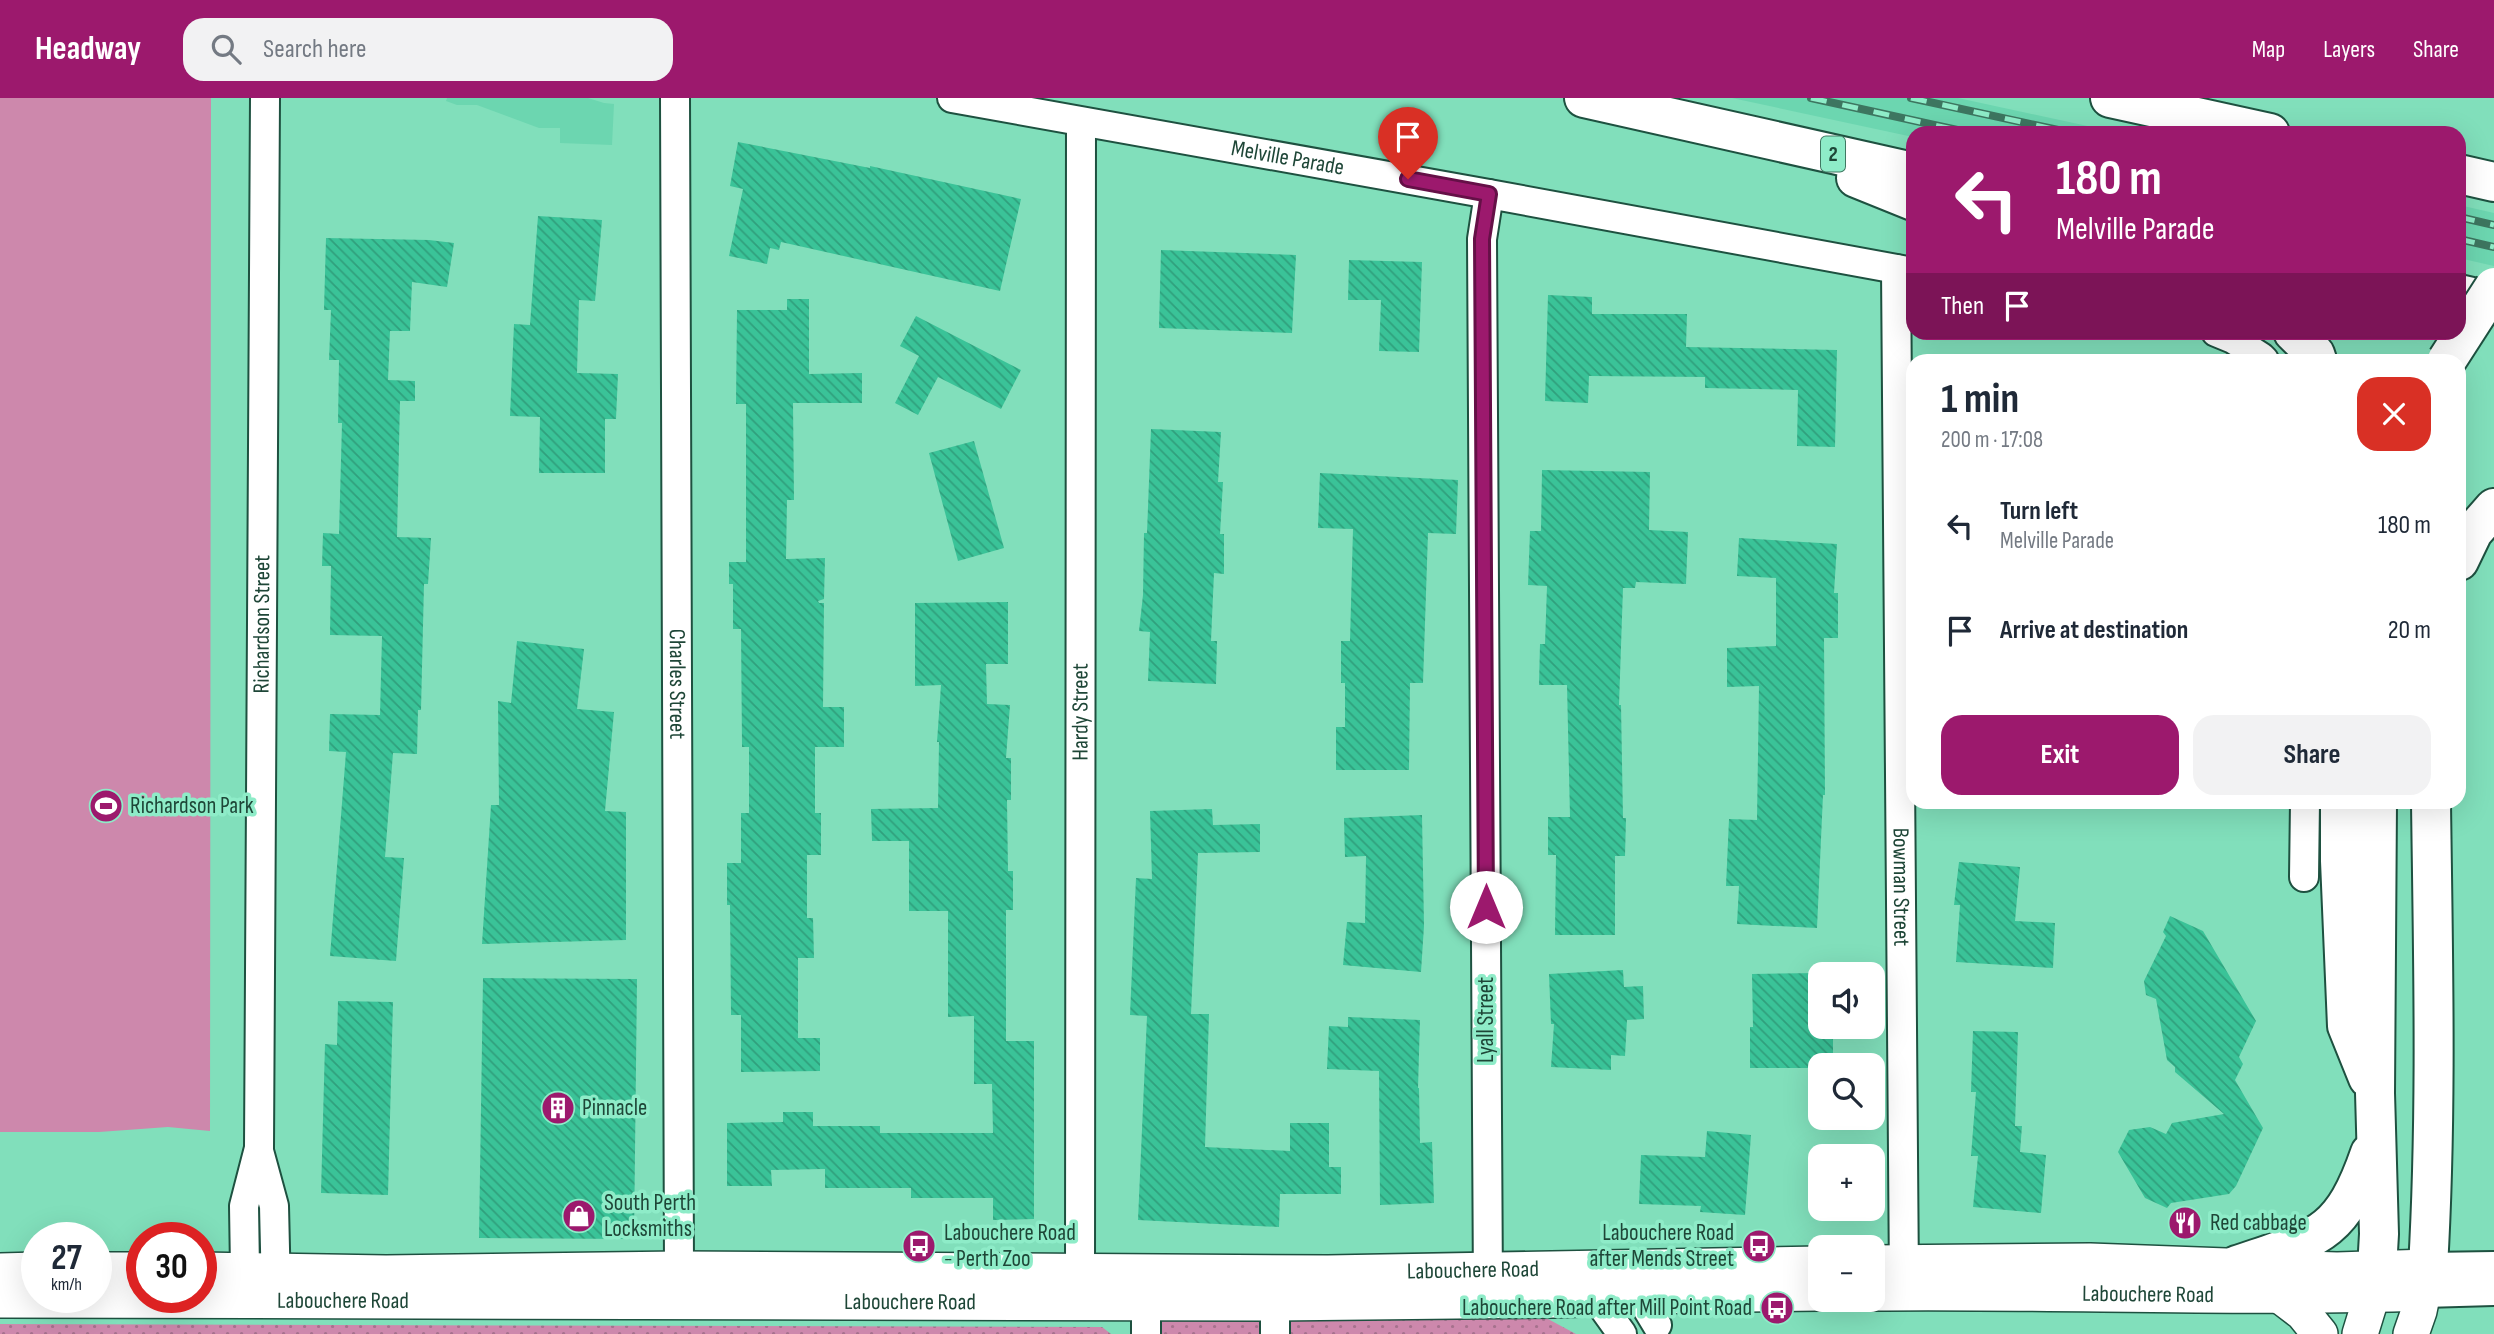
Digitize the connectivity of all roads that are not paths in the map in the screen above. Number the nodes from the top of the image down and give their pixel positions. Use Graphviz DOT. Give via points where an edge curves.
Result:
graph roads {
  1 [pos="265,98"];
  2 [pos="675,98"];
  3 [pos="952,98"];
  4 [pos="1584,98"];
  5 [pos="2110,98"];
  6 [pos="1081,122"];
  7 [pos="2238,126"];
  8 [pos="1753,137"];
  9 [pos="1906,170"];
  10 [pos="2466,176"];
  11 [pos="2494,182"];
  12 [pos="1489,194"];
  13 [pos="1906,198"];
  14 [pos="1904,271"];
  15 [pos="2494,287"];
  16 [pos="2466,296"];
  17 [pos="2494,302"];
  18 [pos="2466,330"];
  19 [pos="2235,340"];
  20 [pos="2301,340"];
  21 [pos="2255,354"];
  22 [pos="2315,354"];
  23 [pos="2494,508"];
  24 [pos="2466,546"];
  25 [pos="2305,809"];
  26 [pos="2340,809"];
  27 [pos="2377,809"];
  28 [pos="2431,809"];
  29 [pos="2304,877"];
  30 [pos="2375,1093"];
  31 [pos="2376,1138"];
  32 [pos="1808,1264"];
  33 [pos="2237,1265"];
  34 [pos="2494,1266"];
  35 [pos="1622,1267"];
  36 [pos="679,1269"];
  37 [pos="21,1270"];
  38 [pos="0,1271"];
  39 [pos="217,1274"];
  40 [pos="1888,1278"];
  41 [pos="2426,1280"];
  42 [pos="2374,1282"];
  43 [pos="262,1284"];
  44 [pos="1592,1284"];
  45 [pos="1488,1285"];
  46 [pos="1080,1287"];
  47 [pos="2494,1291"];
  48 [pos="1808,1293"];
  49 [pos="2282,1297"];
  50 [pos="0,1300"];
  51 [pos="1146,1319"];
  52 [pos="1275,1319"];
  53 [pos="1651,1319"];
  54 [pos="1622,1334"];
  55 [pos="2320,1334"];
  56 [pos="2360,1334"];
  57 [pos="2411,1334"];
  1 -- 43 [label="street, Richardson Street" via="259,1148 244,1206"];
  2 -- 36 [label="street, Charles Street"];
  3 -- 6 [label="street, Melville Parade"];
  4 -- 8 [label="highway, 2"];
  5 -- 7 [label="highway"];
  6 -- 12 [label="street, Melville Parade"];
  6 -- 46 [label="street, Hardy Street"];
  8 -- 9 [label="highway, 2"];
  8 -- 13 [label="highway"];
  10 -- 11 [label="highway"];
  12 -- 14 [label="street, Melville Parade"];
  12 -- 45 [label="street, Lyall Street" via="1482,239"];
  14 -- 40 [label="street, Bowman Street"];
  15 -- 18 [label="highway, bridge"];
  16 -- 17 [label="highway"];
  19 -- 21 [label="street"];
  20 -- 22 [label="highway"];
  23 -- 24 [label="highway"];
  25 -- 29 [label="street"];
  26 -- 30 [label="highway" via="2347,1026"];
  27 -- 30 [label="highway"];
  28 -- 41 [label="highway" via="2432,1221"];
  30 -- 31 [label="highway"];
  31 -- 33 [label="highway" via="2361,1181 2329,1227 2301,1243"];
  31 -- 42 [label="highway" via="2379,1234"];
  32 -- 35 [label="main road, Labouchere Road"];
  33 -- 40 [label="main road, Labouchere Road" via="2090,1261"];
  33 -- 42 [label="main road, Labouchere Road" via="2337,1270"];
  34 -- 41 [label="street"];
  35 -- 44 [label="main road, Labouchere Road"];
  35 -- 53 [label="street"];
  36 -- 43 [label="main road, Labouchere Road" via="386,1273"];
  36 -- 46 [label="main road, Labouchere Road"];
  37 -- 38 [label="main road"];
  39 -- 43 [label="main road, Labouchere Road"];
  40 -- 49 [label="main road, Labouchere Road" via="2089,1292"];
  41 -- 42 [label="main road"];
  41 -- 47 [label="street"];
  41 -- 57 [label="main road"];
  42 -- 49 [label="main road, Labouchere Road"];
  42 -- 56 [label="main road"];
  43 -- 46 [label="main road, Labouchere Road"];
  43 -- 50 [label="main road, Labouchere Road"];
  44 -- 45 [label="main road, Labouchere Road"];
  44 -- 53 [label="main road, Labouchere Road"];
  44 -- 54 [label="street"];
  45 -- 46 [label="main road, Labouchere Road" via="1328,1273"];
  45 -- 52 [label="main road, Labouchere Road"];
  46 -- 51 [label="main road, Labouchere Road"];
  48 -- 53 [label="main road, Labouchere Road" via="1685,1295"];
  49 -- 55 [label="main road"];
  51 -- 52 [label="main road, Labouchere Road"];
}
